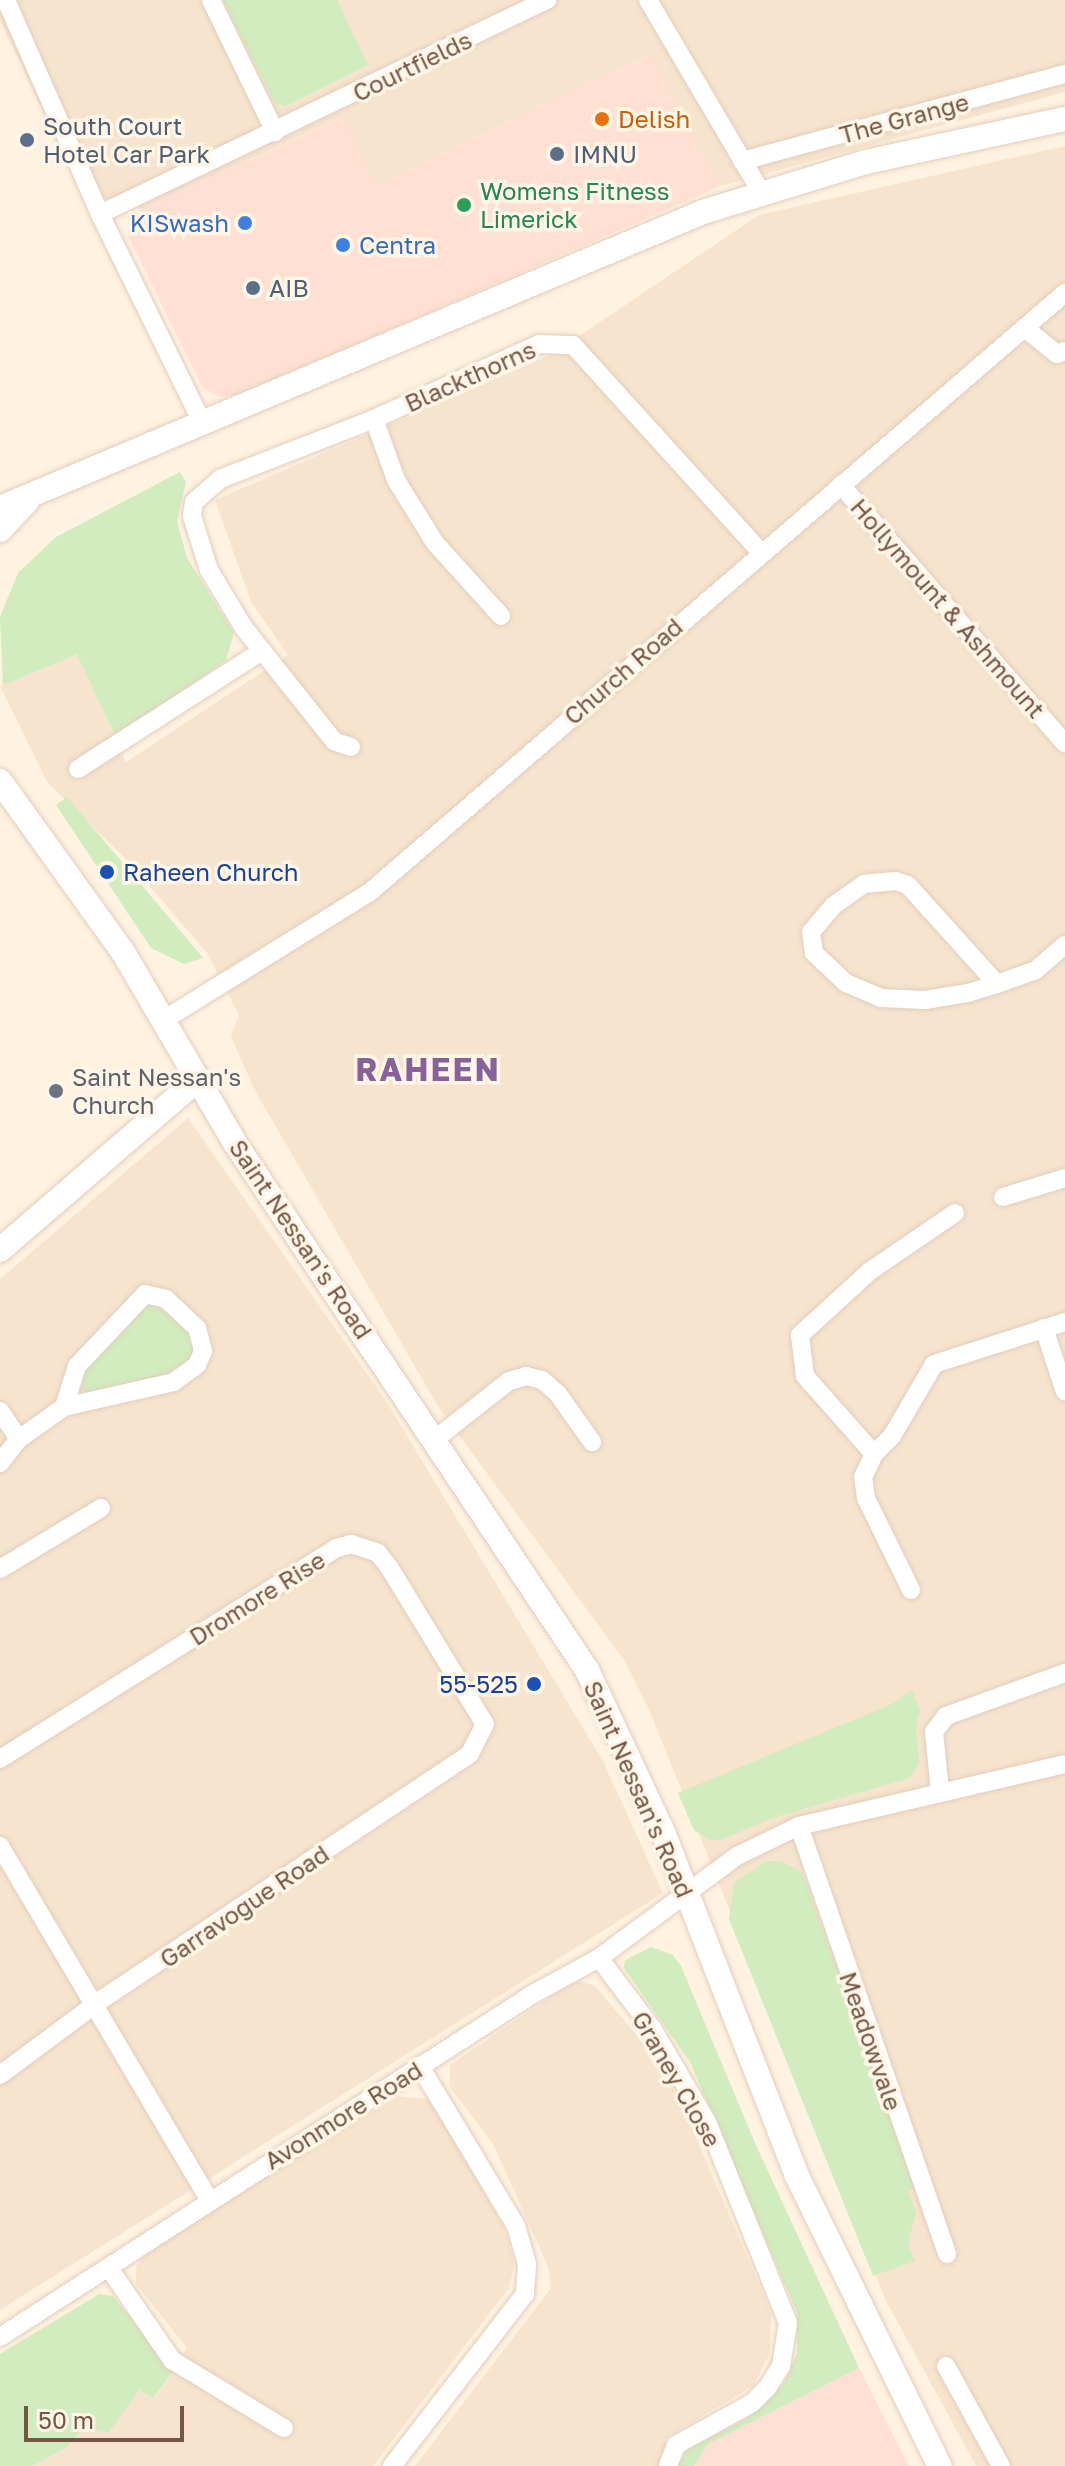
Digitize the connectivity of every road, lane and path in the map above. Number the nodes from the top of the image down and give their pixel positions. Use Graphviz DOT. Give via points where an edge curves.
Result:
graph roads {
  1 [pos="6,0"];
  2 [pos="211,0"];
  3 [pos="547,0"];
  4 [pos="648,0"];
  5 [pos="1065,74"];
  6 [pos="1065,119"];
  7 [pos="275,132"];
  8 [pos="742,161"];
  9 [pos="763,195"];
  10 [pos="100,214"];
  11 [pos="1065,293"];
  12 [pos="1026,329"];
  13 [pos="1065,351"];
  14 [pos="374,419"];
  15 [pos="203,424"];
  16 [pos="841,485"];
  17 [pos="31,496"];
  18 [pos="0,508"];
  19 [pos="0,530"];
  20 [pos="760,551"];
  21 [pos="501,616"];
  22 [pos="262,651"];
  23 [pos="1061,732"];
  24 [pos="351,747"];
  25 [pos="78,769"];
  26 [pos="0,781"];
  27 [pos="0,798"];
  28 [pos="30,822"];
  29 [pos="1065,945"];
  30 [pos="997,984"];
  31 [pos="162,1021"];
  32 [pos="198,1079"];
  33 [pos="1065,1178"];
  34 [pos="1003,1197"];
  35 [pos="955,1213"];
  36 [pos="0,1250"];
  37 [pos="1065,1322"];
  38 [pos="1044,1328"];
  39 [pos="1065,1392"];
  40 [pos="64,1407"];
  41 [pos="0,1411"];
  42 [pos="19,1439"];
  43 [pos="434,1440"];
  44 [pos="592,1442"];
  45 [pos="874,1454"];
  46 [pos="0,1463"];
  47 [pos="101,1508"];
  48 [pos="0,1569"];
  49 [pos="911,1590"];
  50 [pos="1065,1673"];
  51 [pos="483,1735"];
  52 [pos="0,1759"];
  53 [pos="1065,1764"];
  54 [pos="940,1791"];
  55 [pos="799,1826"];
  56 [pos="0,1846"];
  57 [pos="685,1892"];
  58 [pos="599,1958"];
  59 [pos="97,2003"];
  60 [pos="420,2066"];
  61 [pos="0,2075"];
  62 [pos="209,2200"];
  63 [pos="947,2254"];
  64 [pos="109,2268"];
  65 [pos="0,2337"];
  66 [pos="946,2366"];
  67 [pos="284,2428"];
  68 [pos="392,2466"];
  69 [pos="668,2466"];
  70 [pos="940,2466"];
  71 [pos="1001,2466"];
  1 -- 10 [label="street"];
  2 -- 7 [label="street"];
  3 -- 7 [label="street, Courtfields"];
  4 -- 8 [label="street"];
  5 -- 8 [label="street, The Grange"];
  6 -- 9 [label="main road" via="866,162"];
  7 -- 10 [label="street, Courtfields"];
  8 -- 9 [label="street"];
  9 -- 15 [label="main road" via="703,212"];
  10 -- 15 [label="street"];
  11 -- 12 [label="street, Church Road"];
  12 -- 13 [label="street" via="1057,354"];
  12 -- 16 [label="street, Church Road"];
  14 -- 20 [label="street, Blackthorns" via="539,344 573,345"];
  14 -- 21 [label="street, Blackthorns" via="396,480 435,543"];
  14 -- 22 [label="street" via="220,479 194,502 194,525 209,570"];
  15 -- 17 [label="main road"];
  16 -- 20 [label="street, Church Road"];
  16 -- 23 [label="street, Hollymount & Ashmount"];
  17 -- 18 [label="main road"];
  17 -- 19 [label="main road"];
  20 -- 31 [label="street, Church Road" via="370,892"];
  22 -- 24 [label="street" via="334,741"];
  22 -- 25 [label="street"];
  26 -- 28 [label="main road, Saint Nessan's Road"];
  27 -- 28 [label="street"];
  28 -- 31 [label="main road, Saint Nessan's Road" via="123,952"];
  29 -- 30 [label="street" via="1036,970"];
  30 -- 30 [label="street" via="925,1000 881,998 846,983 814,953 811,932 833,906 864,884 896,881 908,885"];
  31 -- 32 [label="main road, Saint Nessan's Road"];
  32 -- 36 [label="main road"];
  32 -- 43 [label="main road, Saint Nessan's Road"];
  33 -- 34 [label="street"];
  35 -- 45 [label="street" via="870,1271 800,1335 805,1376"];
  37 -- 38 [label="street"];
  38 -- 39 [label="street"];
  38 -- 45 [label="street" via="934,1364 892,1436"];
  40 -- 40 [label="street" via="174,1382 197,1365 203,1351 197,1328 166,1299 145,1294 77,1366"];
  40 -- 42 [label="street"];
  41 -- 42 [label="street"];
  42 -- 46 [label="street"];
  43 -- 44 [label="street" via="509,1381 526,1376 542,1380 558,1394"];
  43 -- 57 [label="main road, Saint Nessan's Road" via="555,1619 612,1715"];
  45 -- 49 [label="street" via="863,1477 866,1498"];
  47 -- 48 [label="street"];
  50 -- 54 [label="street" via="946,1716 934,1732"];
  51 -- 52 [label="street, Dromore Rise" via="482,1712 389,1567 378,1553 351,1544"];
  51 -- 59 [label="street, Garravogue Road" via="470,1754"];
  53 -- 54 [label="street"];
  54 -- 55 [label="street"];
  55 -- 57 [label="street" via="737,1856"];
  55 -- 63 [label="street, Meadowvale"];
  56 -- 59 [label="street"];
  57 -- 58 [label="street, Avonmore Road"];
  57 -- 70 [label="main road, Saint Nessan's Road" via="797,2176"];
  58 -- 60 [label="street, Avonmore Road"];
  58 -- 69 [label="street, Graney Close" via="652,2028 708,2124 788,2323 781,2366 752,2403 676,2445"];
  59 -- 61 [label="street, Garravogue Road"];
  59 -- 62 [label="street"];
  60 -- 62 [label="street, Avonmore Road"];
  60 -- 68 [label="street" via="516,2226 527,2264 525,2294"];
  62 -- 64 [label="street, Avonmore Road"];
  64 -- 65 [label="street, Avonmore Road"];
  64 -- 67 [label="street" via="172,2360"];
  66 -- 71 [label="street"];
}
